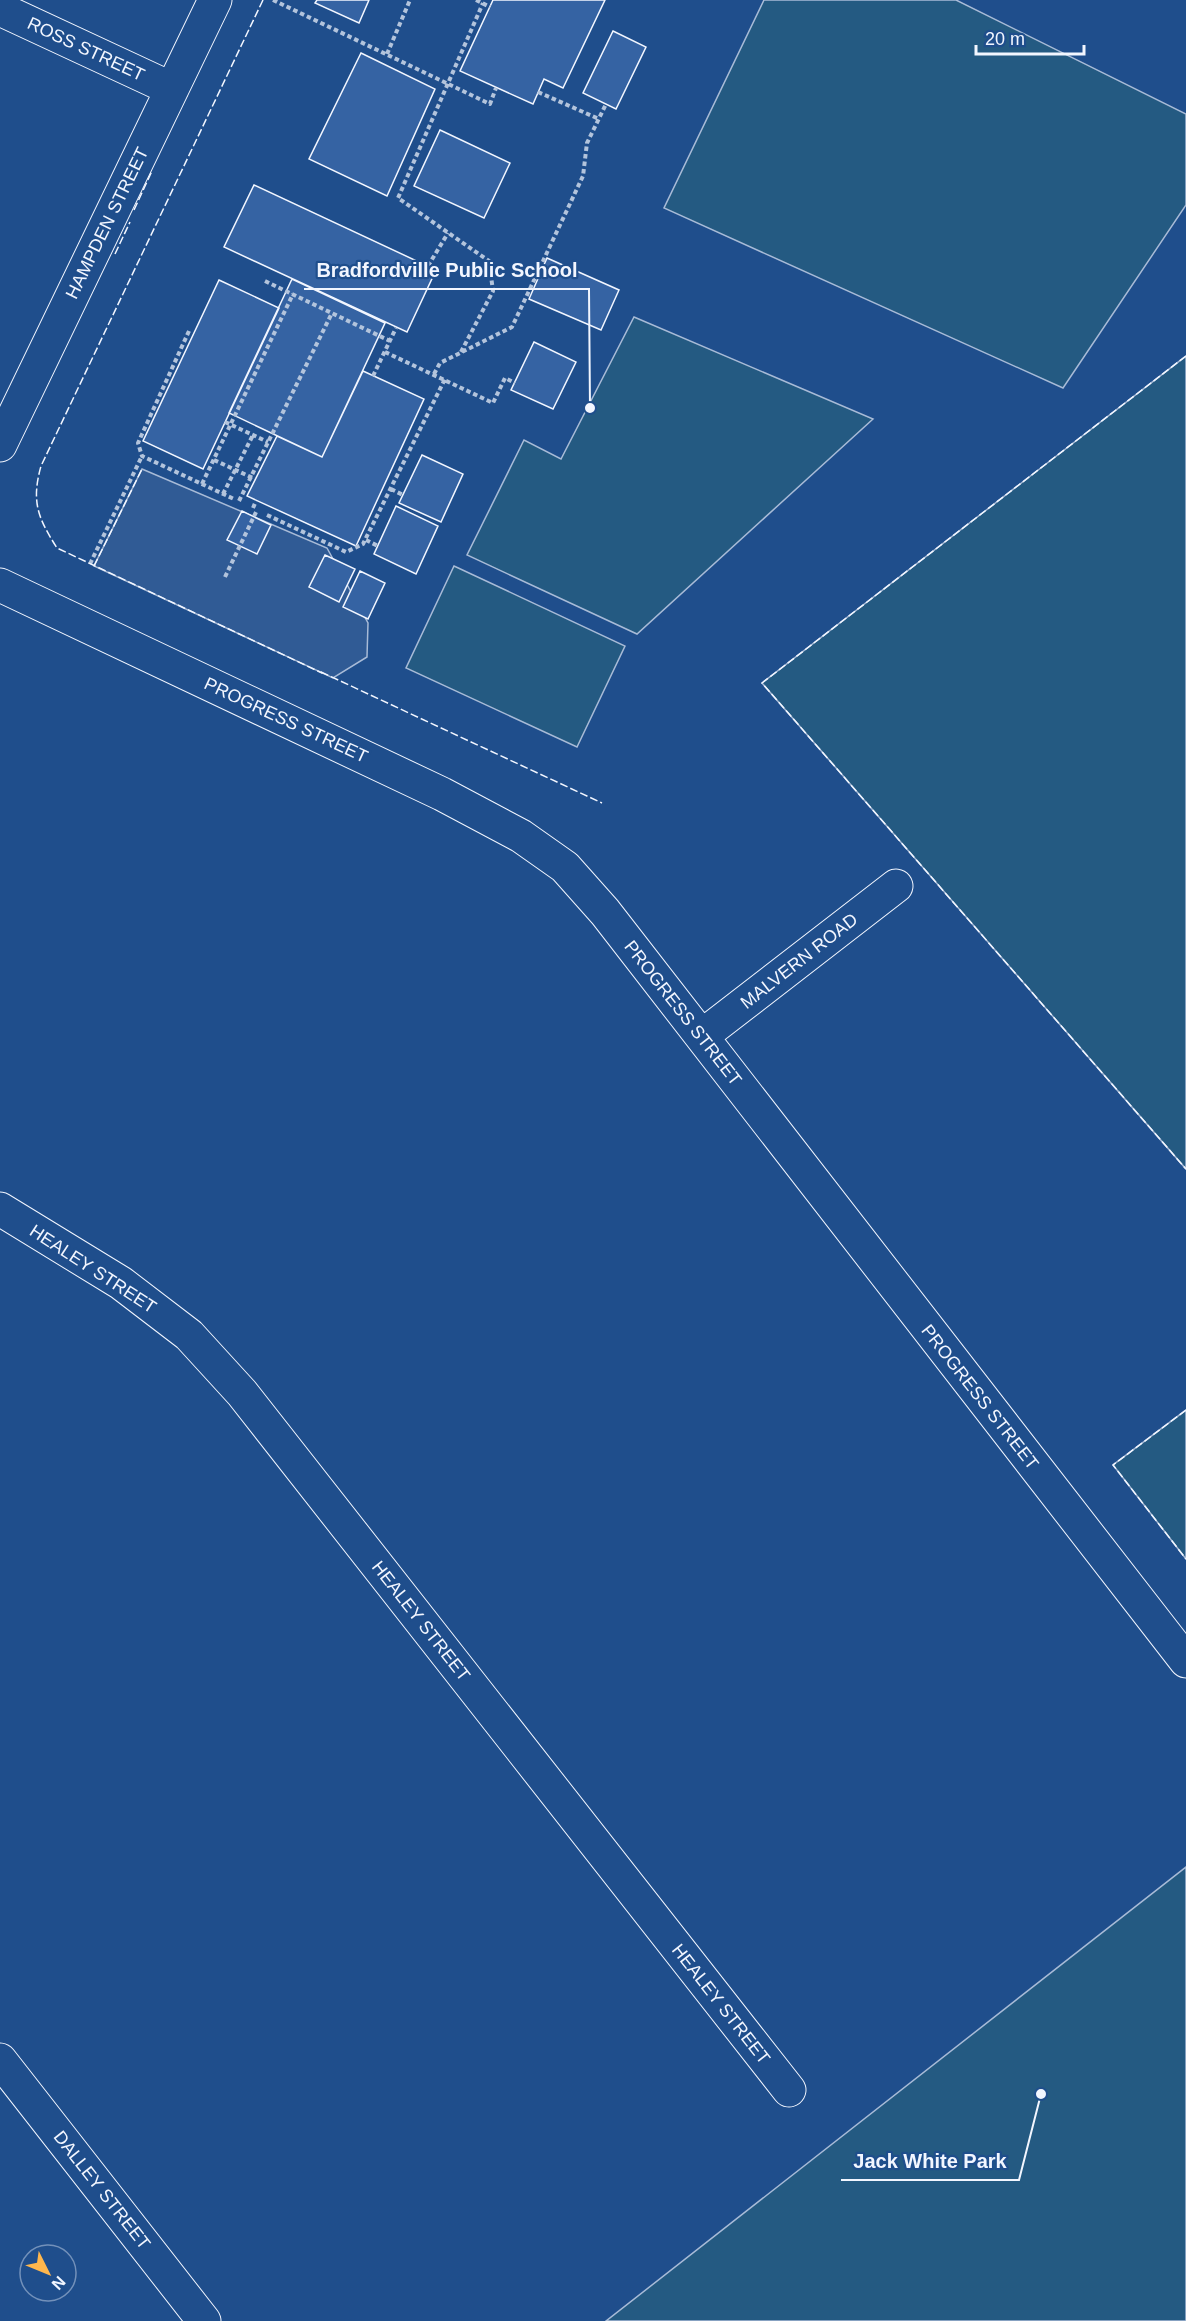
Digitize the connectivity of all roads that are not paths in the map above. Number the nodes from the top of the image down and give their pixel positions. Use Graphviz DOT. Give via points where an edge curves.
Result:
graph roads {
  1 [pos="214,0"];
  2 [pos="0,9"];
  3 [pos="172,89"];
  4 [pos="0,445"];
  5 [pos="0,585"];
  6 [pos="896,886"];
  7 [pos="702,1036"];
  8 [pos="0,1209"];
  9 [pos="1186,1661"];
  10 [pos="0,2060"];
  11 [pos="789,2090"];
  12 [pos="204,2321"];
  1 -- 3 [label="street, HAMPDEN STREET"];
  2 -- 3 [label="street, ROSS STREET"];
  3 -- 4 [label="street, HAMPDEN STREET"];
  5 -- 7 [label="street, PROGRESS STREET" via="442,794 521,836 565,867"];
  6 -- 7 [label="street, MALVERN ROAD"];
  7 -- 9 [label="street, PROGRESS STREET"];
  8 -- 11 [label="street, HEALEY STREET" via="121,1283 189,1335 242,1393"];
  10 -- 12 [label="street, DALLEY STREET"];
}
